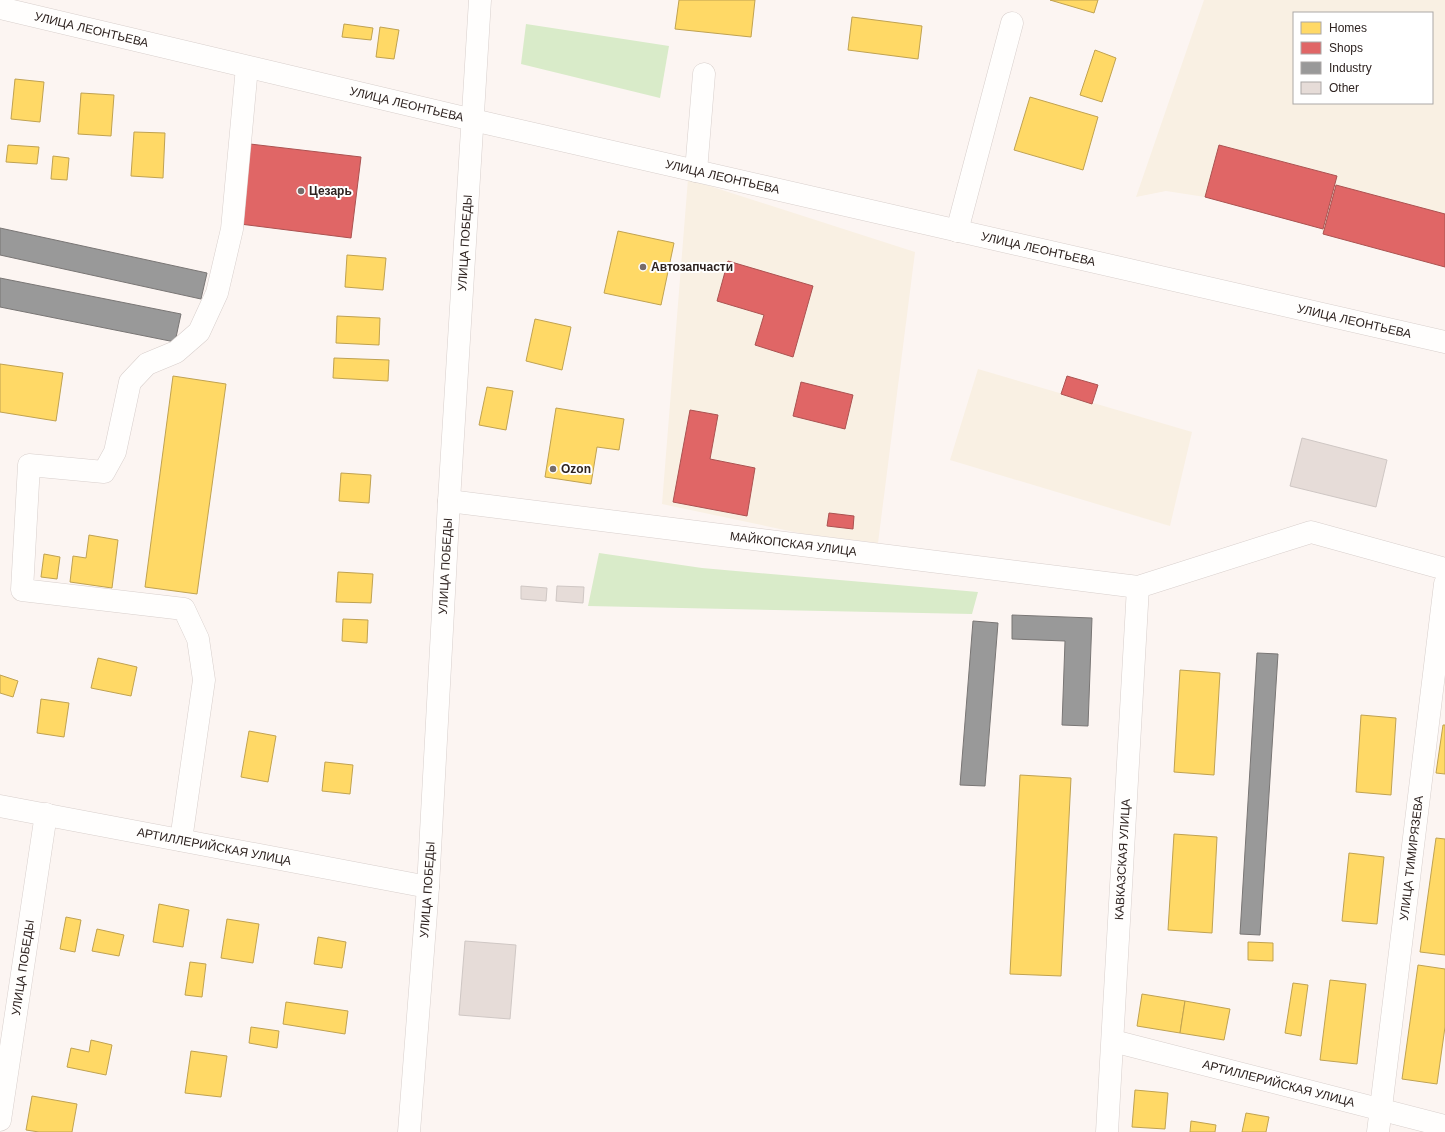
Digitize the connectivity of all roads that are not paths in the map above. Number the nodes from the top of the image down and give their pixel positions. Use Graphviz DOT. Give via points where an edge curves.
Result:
graph roads {
  1 [pos="480,0"];
  2 [pos="0,8"];
  3 [pos="1012,23"];
  4 [pos="246,67"];
  5 [pos="704,74"];
  6 [pos="473,120"];
  7 [pos="696,171"];
  8 [pos="957,231"];
  9 [pos="1445,342"];
  10 [pos="449,501"];
  11 [pos="1445,569"];
  12 [pos="1445,584"];
  13 [pos="1138,587"];
  14 [pos="0,806"];
  15 [pos="46,814"];
  16 [pos="181,840"];
  17 [pos="428,887"];
  18 [pos="1113,1041"];
  19 [pos="1381,1110"];
  20 [pos="0,1120"];
  21 [pos="1445,1126"];
  22 [pos="409,1132"];
  23 [pos="1107,1132"];
  24 [pos="1378,1132"];
  1 -- 6 [label="street, УЛИЦА ПОБЕДЫ"];
  2 -- 4 [label="street, УЛИЦА ЛЕОНТЬЕВА"];
  3 -- 8 [label="street"];
  4 -- 6 [label="street, УЛИЦА ЛЕОНТЬЕВА"];
  4 -- 16 [label="street" via="232,229 217,293 199,332 176,352 146,364 130,382 115,452 104,472 29,465 22,590 184,609 198,639 204,680"];
  5 -- 7 [label="street"];
  6 -- 7 [label="street, УЛИЦА ЛЕОНТЬЕВА"];
  6 -- 10 [label="street, УЛИЦА ПОБЕДЫ"];
  7 -- 8 [label="street, УЛИЦА ЛЕОНТЬЕВА"];
  8 -- 9 [label="street, УЛИЦА ЛЕОНТЬЕВА"];
  10 -- 13 [label="street, МАЙКОПСКАЯ УЛИЦА"];
  10 -- 17 [label="street, УЛИЦА ПОБЕДЫ"];
  11 -- 13 [label="street" via="1311,532"];
  12 -- 19 [label="street, УЛИЦА ТИМИРЯЗЕВА"];
  13 -- 18 [label="street, КАВКАЗСКАЯ УЛИЦА"];
  14 -- 15 [label="street, АРТИЛЛЕРИЙСКАЯ УЛИЦА"];
  15 -- 16 [label="street, АРТИЛЛЕРИЙСКАЯ УЛИЦА"];
  15 -- 20 [label="street, УЛИЦА ПОБЕДЫ"];
  16 -- 17 [label="street, АРТИЛЛЕРИЙСКАЯ УЛИЦА"];
  17 -- 22 [label="street, УЛИЦА ПОБЕДЫ"];
  18 -- 19 [label="street, АРТИЛЛЕРИЙСКАЯ УЛИЦА"];
  18 -- 23 [label="street, КАВКАЗСКАЯ УЛИЦА"];
  19 -- 21 [label="street, АРТИЛЛЕРИЙСКАЯ УЛИЦА"];
  19 -- 24 [label="street, УЛИЦА ТИМИРЯЗЕВА"];
}
